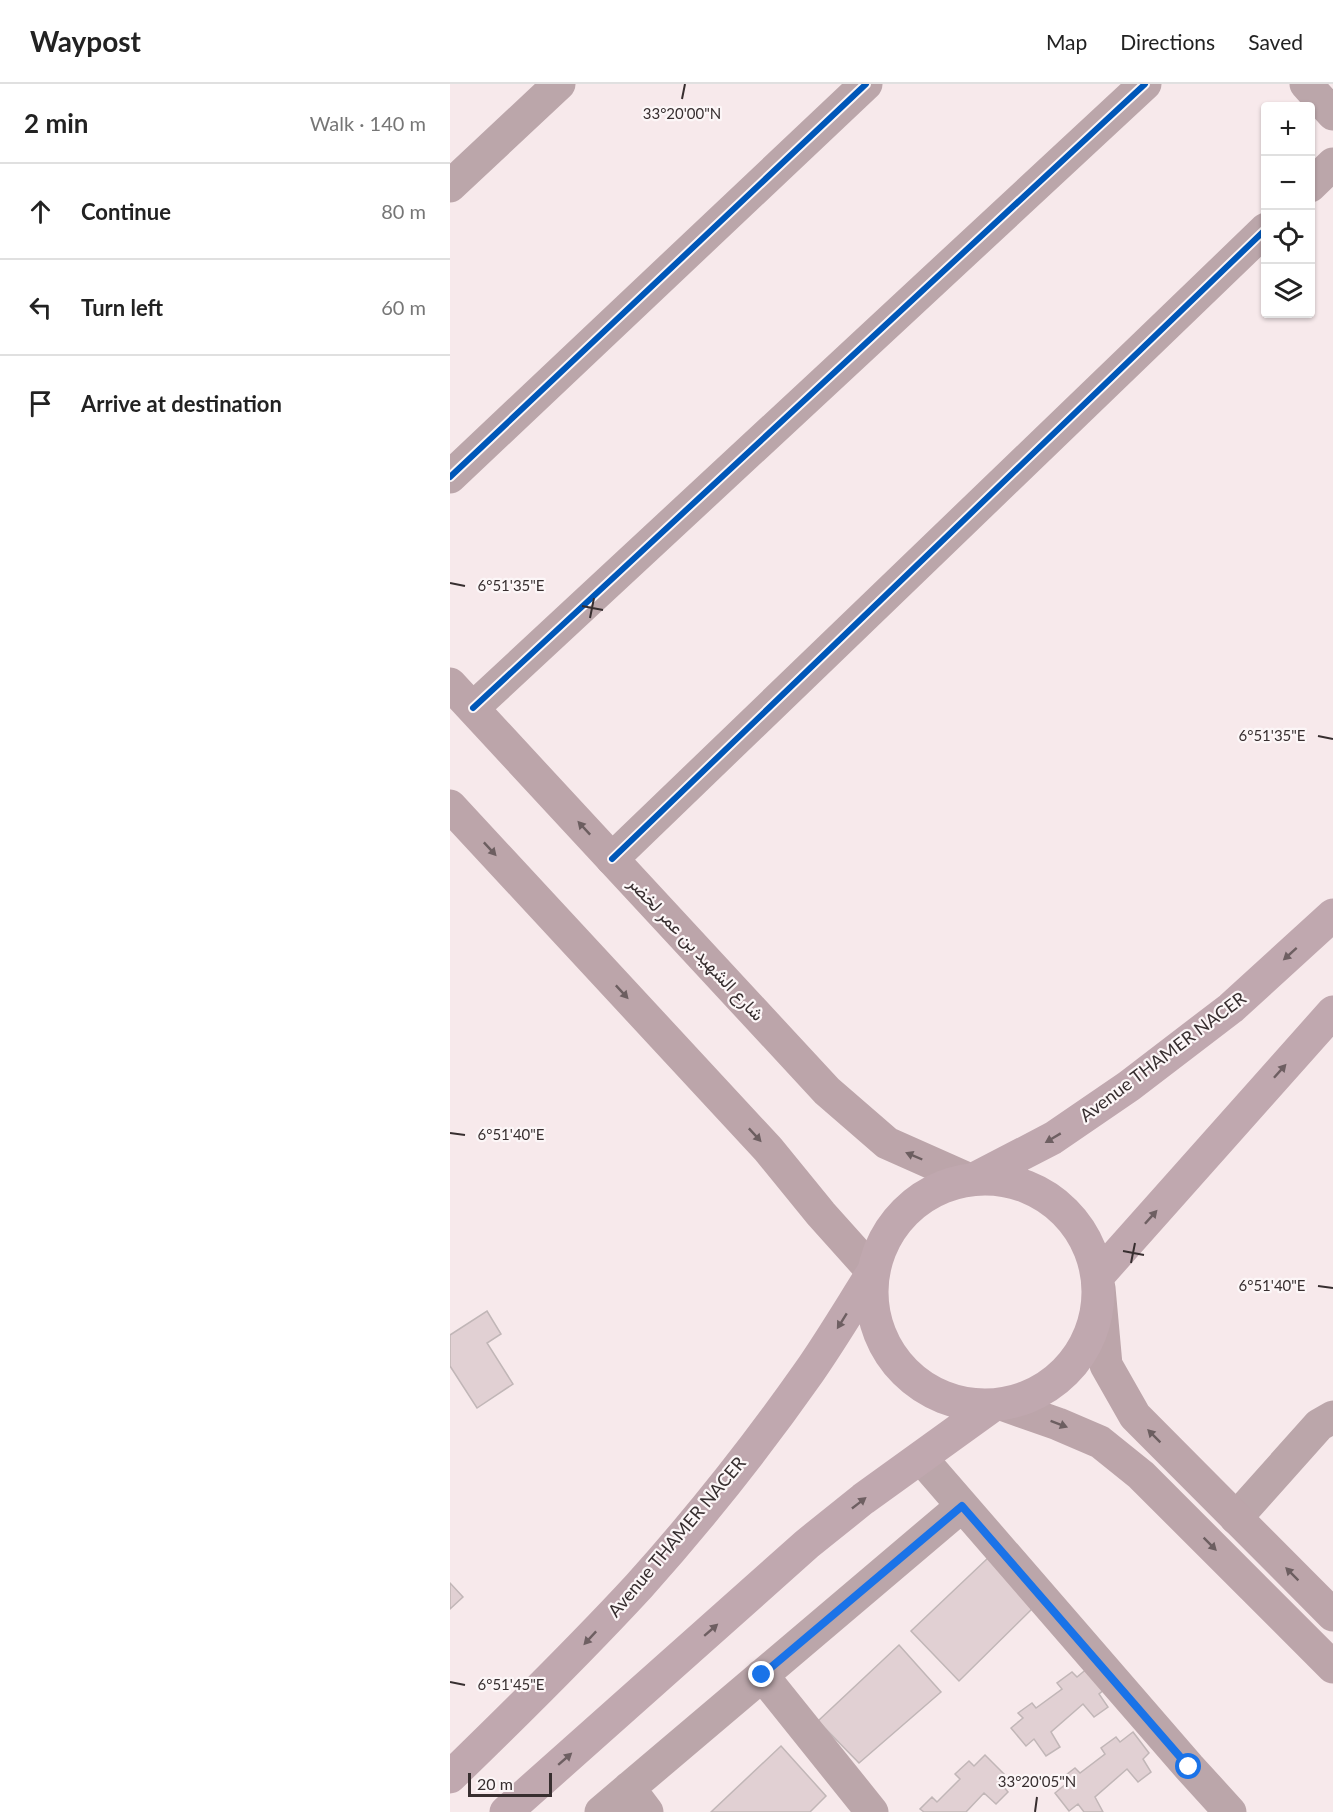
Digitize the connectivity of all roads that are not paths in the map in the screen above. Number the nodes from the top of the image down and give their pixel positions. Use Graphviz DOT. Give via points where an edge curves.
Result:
graph roads {
  1 [pos="560,84"];
  2 [pos="866,84"];
  3 [pos="1145,84"];
  4 [pos="1306,84"];
  5 [pos="1333,114"];
  6 [pos="1333,164"];
  7 [pos="1315,182"];
  8 [pos="450,186"];
  9 [pos="1261,234"];
  10 [pos="450,477"];
  11 [pos="450,684"];
  12 [pos="473,708"];
  13 [pos="450,806"];
  14 [pos="612,859"];
  15 [pos="1333,915"];
  16 [pos="1333,1012"];
  17 [pos="973,1178"];
  18 [pos="873,1272"];
  19 [pos="1099,1282"];
  20 [pos="998,1405"];
  21 [pos="1333,1417"];
  22 [pos="921,1458"];
  23 [pos="962,1506"];
  24 [pos="1236,1518"];
  25 [pos="1333,1615"];
  26 [pos="1333,1667"];
  27 [pos="762,1675"];
  28 [pos="450,1778"];
  29 [pos="638,1800"];
  30 [pos="506,1812"];
  31 [pos="601,1812"];
  32 [pos="872,1812"];
  33 [pos="1230,1812"];
  1 -- 8 [label="street"];
  2 -- 10 [label="street"];
  3 -- 12 [label="street"];
  4 -- 5 [label="street"];
  6 -- 7 [label="street"];
  9 -- 14 [label="street"];
  11 -- 12 [label="main road, شارع الشهيد بن عمر لخضر"];
  14 -- 12 [label="main road, شارع الشهيد بن عمر لخضر, one-way"];
  13 -- 18 [label="main road, one-way" via="768,1149"];
  17 -- 14 [label="main road, شارع الشهيد بن عمر لخضر, one-way" via="887,1143 827,1090"];
  15 -- 17 [label="highway, Avenue THAMER NACER, one-way" via="1231,1008 1129,1086 1053,1138"];
  19 -- 16 [label="highway, one-way"];
  17 -- 18 [label="highway" via="936,1189 909,1207 885,1236"];
  17 -- 19 [label="highway" via="1012,1181 1044,1193 1070,1215 1089,1244"];
  18 -- 20 [label="highway" via="872,1306 881,1339 899,1368 926,1390 957,1403"];
  18 -- 28 [label="highway, Avenue THAMER NACER, one-way" via="810,1370 700,1515 578,1651"];
  19 -- 20 [label="highway" via="1097,1315 1088,1341 1073,1364 1054,1383 1030,1397"];
  24 -- 19 [label="main road, one-way" via="1135,1416 1106,1365"];
  20 -- 22 [label="highway"];
  20 -- 26 [label="main road, one-way" via="1100,1442 1141,1475"];
  21 -- 24 [label="street" via="1319,1425"];
  22 -- 23 [label="street"];
  30 -- 22 [label="highway, one-way" via="807,1544"];
  23 -- 27 [label="street"];
  23 -- 33 [label="street"];
  25 -- 24 [label="main road, one-way"];
  27 -- 29 [label="street"];
  27 -- 32 [label="street"];
  29 -- 31 [label="street"];
}
